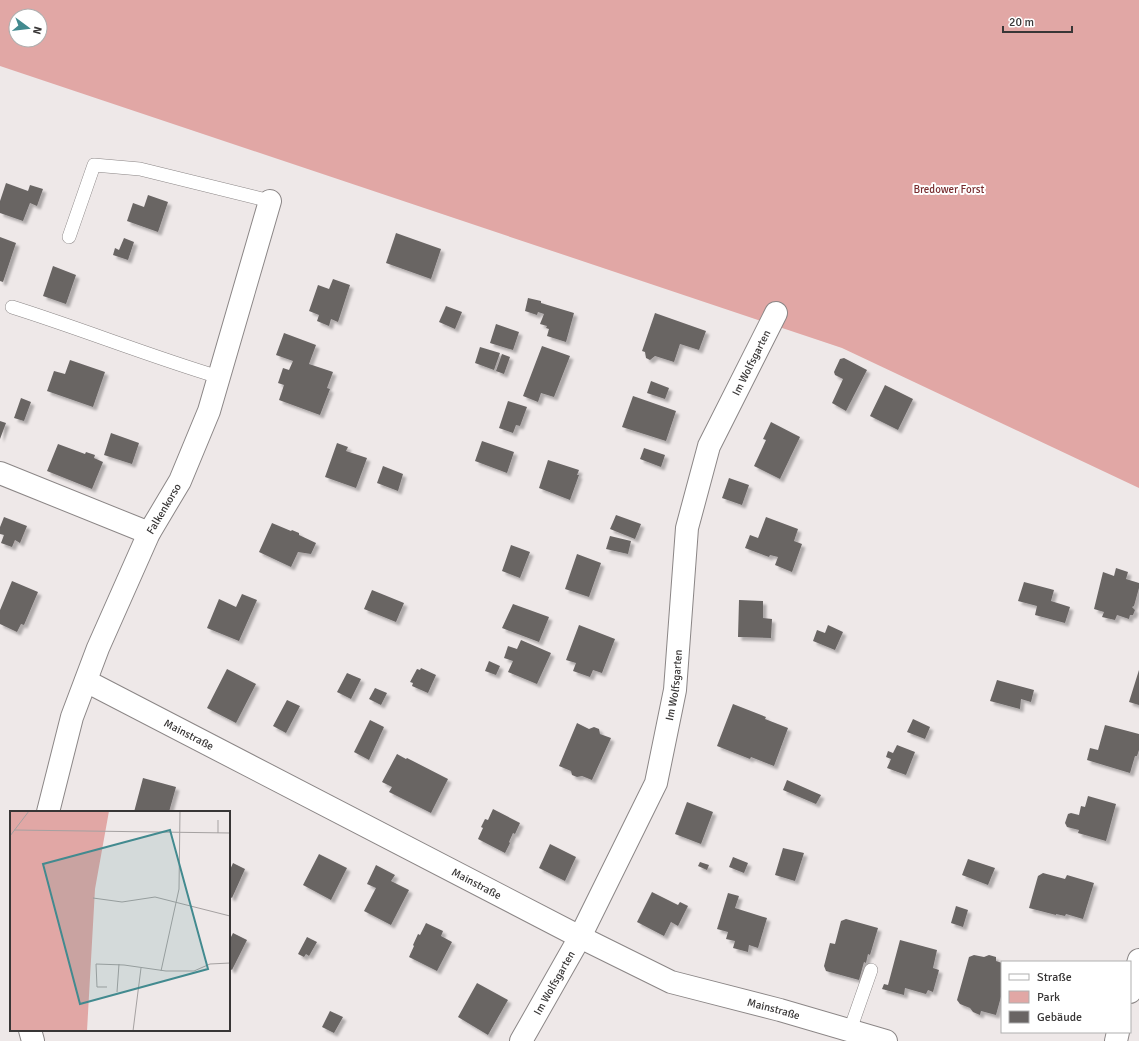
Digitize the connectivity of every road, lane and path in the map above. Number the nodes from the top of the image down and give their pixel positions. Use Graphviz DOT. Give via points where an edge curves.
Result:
graph roads {
  1 [pos="270,201"];
  2 [pos="69,237"];
  3 [pos="12,307"];
  4 [pos="776,313"];
  5 [pos="219,377"];
  6 [pos="0,473"];
  7 [pos="150,533"];
  8 [pos="86,681"];
  9 [pos="48,811"];
  10 [pos="580,937"];
  11 [pos="1139,960"];
  12 [pos="871,970"];
  13 [pos="1131,988"];
  14 [pos="850,1030"];
  15 [pos="30,1031"];
  16 [pos="33,1041"];
  17 [pos="521,1041"];
  18 [pos="886,1041"];
  1 -- 2 [label="lane" via="140,169 94,165"];
  1 -- 5 [label="street, Falkenkorso"];
  3 -- 5 [label="lane"];
  4 -- 10 [label="street, Im Wolfsgarten" via="709,446 687,528 674,690 656,783"];
  5 -- 7 [label="street, Falkenkorso" via="209,411 180,481"];
  6 -- 7 [label="street"];
  7 -- 8 [label="street, Falkenkorso" via="98,648"];
  8 -- 9 [label="street, Falkenkorso" via="72,718"];
  8 -- 10 [label="street, Mainstraße"];
  10 -- 14 [label="street, Mainstraße" via="671,982"];
  10 -- 17 [label="street, Im Wolfsgarten"];
  11 -- 13 [label="street"];
  12 -- 14 [label="lane"];
  14 -- 18 [label="street, Mainstraße"];
  15 -- 16 [label="street"];
}
